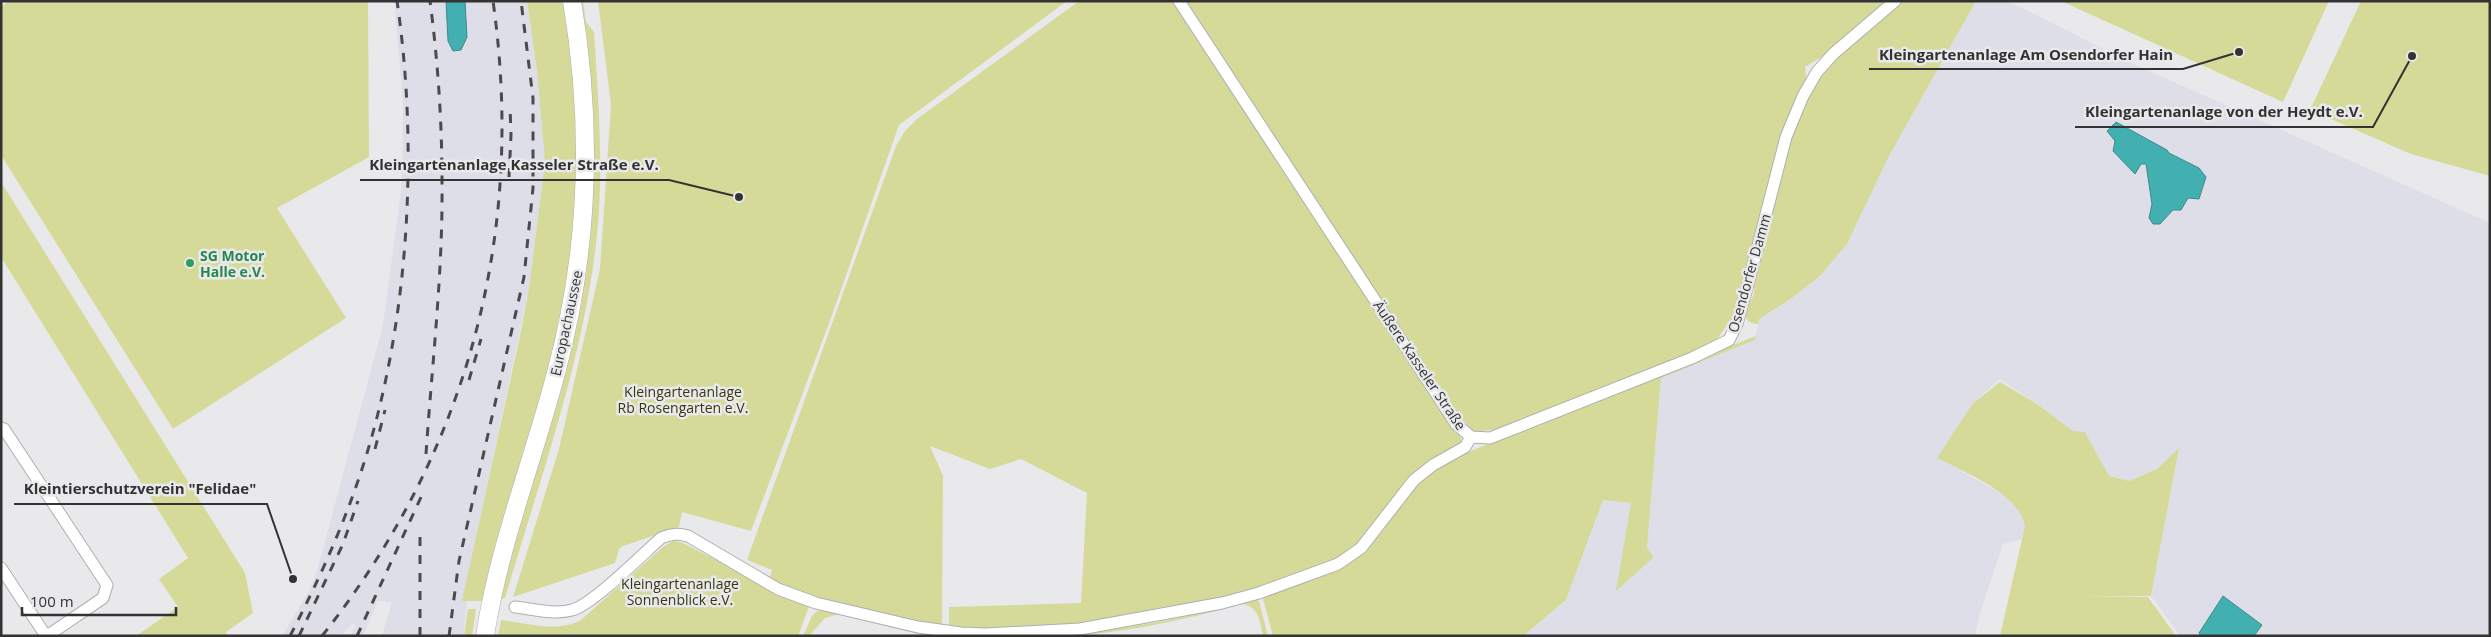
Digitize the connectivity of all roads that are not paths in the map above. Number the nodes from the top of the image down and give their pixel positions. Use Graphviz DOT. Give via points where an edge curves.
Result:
graph roads {
  1 [pos="572,1"];
  2 [pos="1179,1"];
  3 [pos="1895,1"];
  4 [pos="1,428"];
  5 [pos="1471,437"];
  6 [pos="1,568"];
  7 [pos="515,607"];
  8 [pos="46,636"];
  9 [pos="485,636"];
  1 -- 9 [label="main road, Europachaussee" via="586,123 580,254 571,311 556,372 506,539"];
  2 -- 5 [label="street, Äußere Kasseler Straße" via="1456,424"];
  3 -- 5 [label="street, Osendorfer Damm" via="1833,54 1817,72 1803,96 1786,137 1746,292 1730,340 1490,438"];
  4 -- 8 [label="street" via="107,585 103,598"];
  5 -- 7 [label="street, Äußere Kasseler Straße" via="1465,447 1414,480 1361,548 1338,564 1259,594 1124,623 986,634 918,627 816,603 778,588 679,533 661,538 574,610 560,612"];
  6 -- 8 [label="street"];
}
